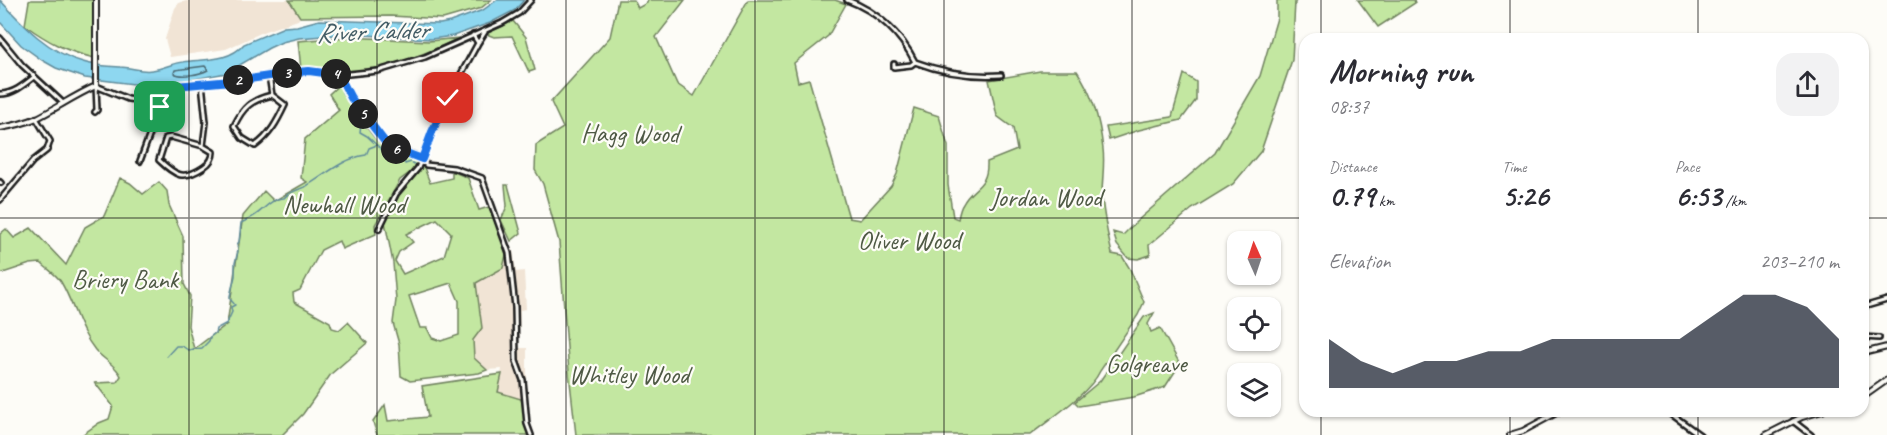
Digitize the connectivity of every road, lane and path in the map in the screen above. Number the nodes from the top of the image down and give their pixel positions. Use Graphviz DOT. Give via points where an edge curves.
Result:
graph roads {
  1 [pos="96,0"];
  2 [pos="531,0"];
  3 [pos="847,0"];
  4 [pos="486,30"];
  5 [pos="473,35"];
  6 [pos="0,39"];
  7 [pos="478,43"];
  8 [pos="915,62"];
  9 [pos="894,64"];
  10 [pos="268,75"];
  11 [pos="339,75"];
  12 [pos="1001,75"];
  13 [pos="34,77"];
  14 [pos="201,83"];
  15 [pos="96,86"];
  16 [pos="158,89"];
  17 [pos="0,94"];
  18 [pos="272,95"];
  19 [pos="63,103"];
  20 [pos="95,112"];
  21 [pos="36,118"];
  22 [pos="0,128"];
  23 [pos="203,146"];
  24 [pos="422,159"];
  25 [pos="140,161"];
  26 [pos="0,200"];
  27 [pos="379,229"];
  28 [pos="1887,300"];
  29 [pos="1869,305"];
  30 [pos="1887,305"];
  31 [pos="1869,337"];
  32 [pos="1877,337"];
  33 [pos="1887,347"];
  34 [pos="1869,352"];
  35 [pos="1887,380"];
  36 [pos="1869,393"];
  37 [pos="1549,417"];
  38 [pos="1675,417"];
  39 [pos="1805,417"];
  40 [pos="1793,421"];
  41 [pos="531,435"];
  42 [pos="1510,435"];
  43 [pos="1700,435"];
  44 [pos="1766,435"];
  45 [pos="1811,435"];
  1 -- 15 [label="street"];
  2 -- 4 [label="street" via="519,13"];
  3 -- 8 [label="street" via="885,22 903,40"];
  4 -- 5 [label="street"];
  4 -- 7 [label="street"];
  5 -- 7 [label="street"];
  5 -- 11 [label="street" via="402,65"];
  6 -- 13 [label="street"];
  7 -- 24 [label="street" via="448,98"];
  8 -- 9 [label="street"];
  8 -- 12 [label="street" via="953,74"];
  10 -- 11 [label="street" via="309,71"];
  10 -- 14 [label="street"];
  10 -- 18 [label="street"];
  11 -- 24 [label="street" via="351,98 388,146"];
  13 -- 17 [label="street" via="22,87"];
  13 -- 19 [label="street"];
  14 -- 16 [label="street"];
  14 -- 23 [label="street" via="206,122"];
  15 -- 16 [label="street" via="135,100"];
  15 -- 19 [label="street"];
  15 -- 20 [label="street"];
  16 -- 25 [label="street" via="160,107"];
  18 -- 18 [label="street" via="257,99 240,112 234,126 242,138 255,146 266,138 285,105"];
  19 -- 21 [label="street"];
  21 -- 22 [label="street"];
  21 -- 26 [label="street" via="50,141"];
  23 -- 23 [label="street" via="213,152 213,158 191,176 180,175 159,160 166,138"];
  24 -- 27 [label="street" via="396,194"];
  24 -- 41 [label="street" via="426,165 454,168 482,178 509,254 516,361 523,380"];
  28 -- 29 [label="street"];
  28 -- 30 [label="street"];
  31 -- 32 [label="street"];
  33 -- 34 [label="street"];
  35 -- 36 [label="street"];
  37 -- 42 [label="street"];
  38 -- 43 [label="street"];
  39 -- 40 [label="street"];
  40 -- 44 [label="street"];
  40 -- 45 [label="street"];
}
